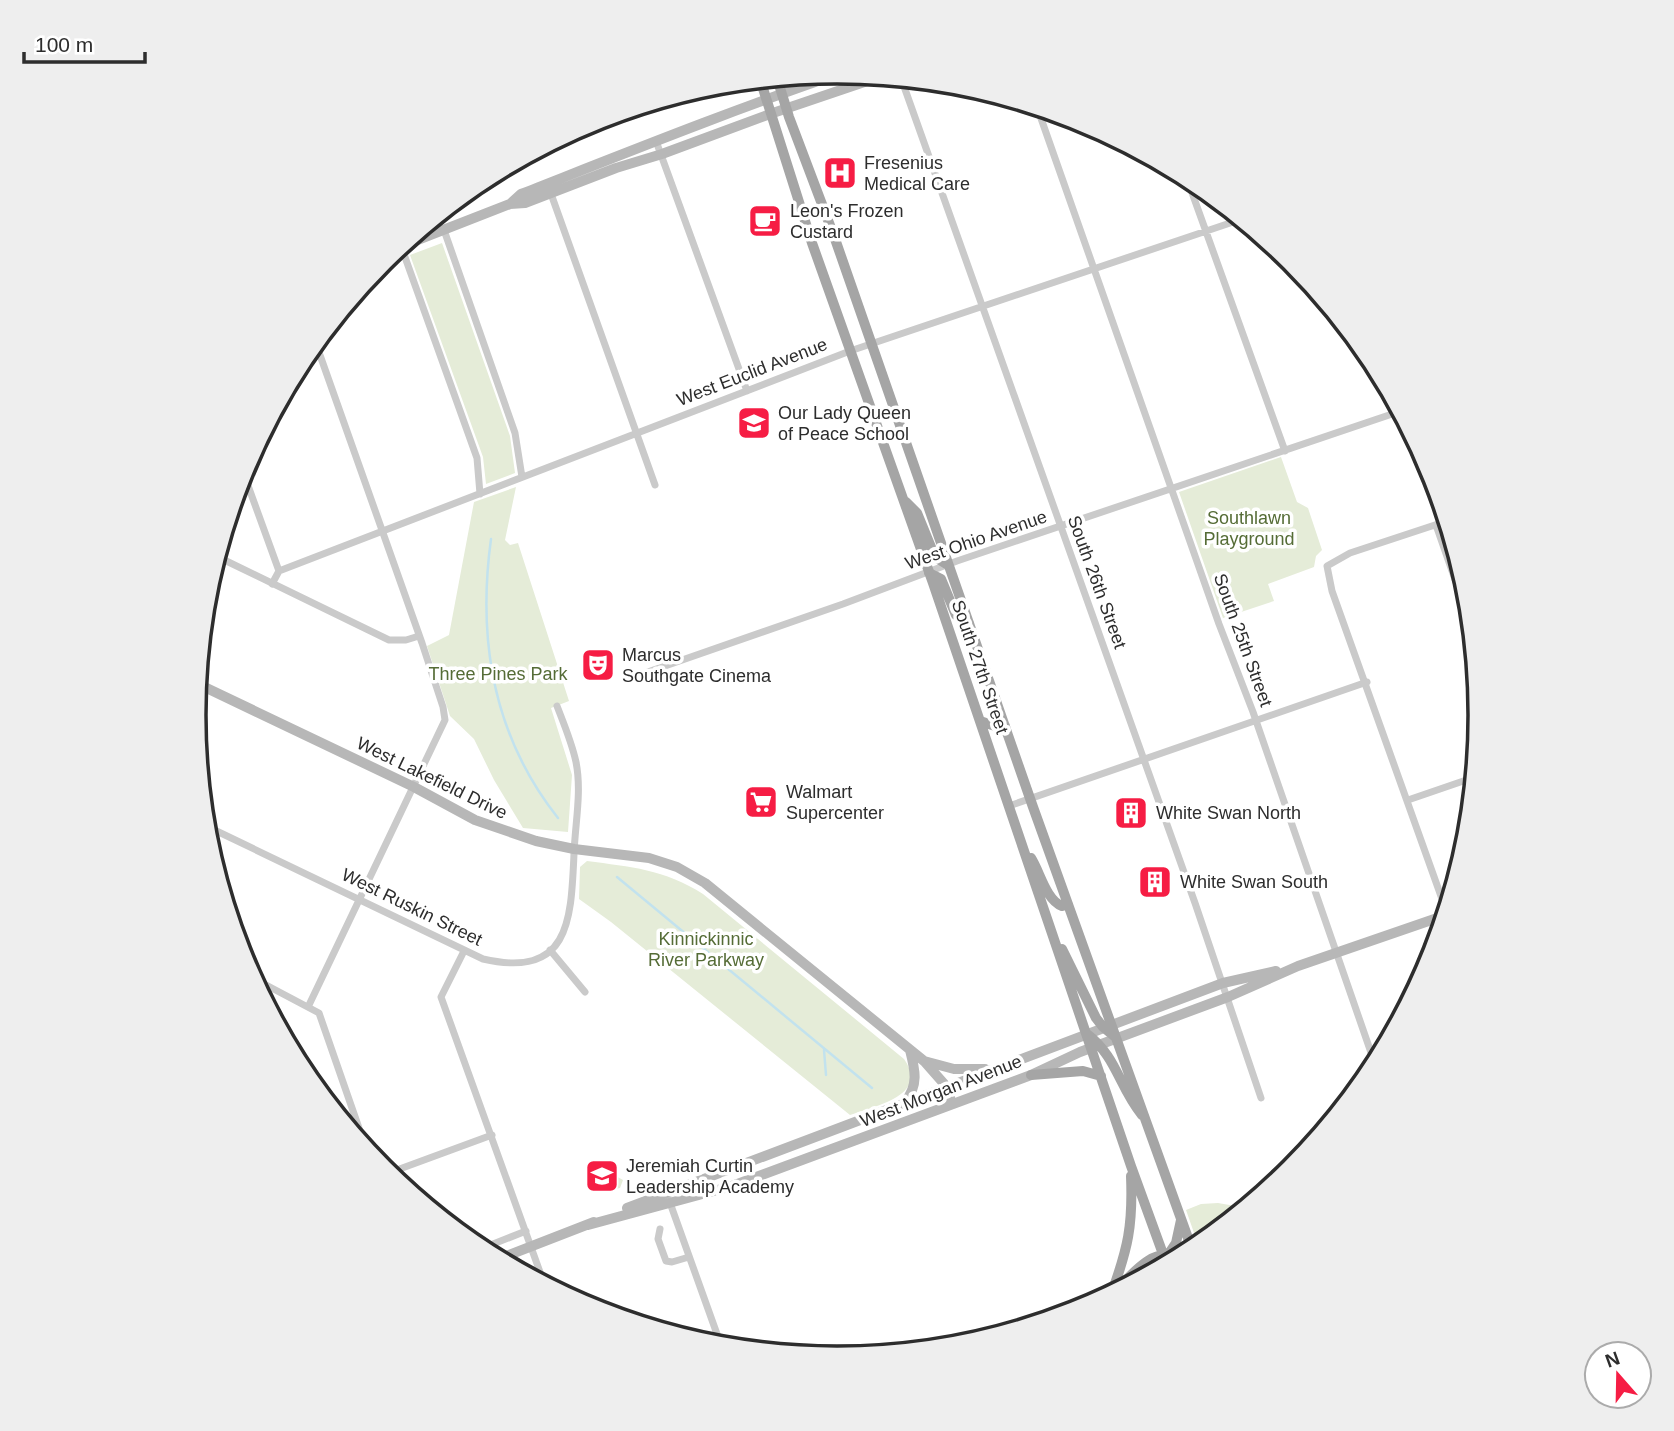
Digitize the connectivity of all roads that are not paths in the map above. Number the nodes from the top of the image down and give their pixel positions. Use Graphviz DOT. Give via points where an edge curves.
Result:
graph roads {
  1 [pos="857,84"];
  2 [pos="806,85"];
  3 [pos="780,87"];
  4 [pos="762,88"];
  5 [pos="904,88"];
  6 [pos="782,93"];
  7 [pos="765,99"];
  8 [pos="786,108"];
  9 [pos="770,114"];
  10 [pos="1041,118"];
  11 [pos="697,125"];
  12 [pos="703,138"];
  13 [pos="656,141"];
  14 [pos="662,154"];
  15 [pos="549,188"];
  16 [pos="1192,193"];
  17 [pos="1231,223"];
  18 [pos="444,230"];
  19 [pos="1206,231"];
  20 [pos="834,236"];
  21 [pos="426,237"];
  22 [pos="812,243"];
  23 [pos="403,257"];
  24 [pos="1094,269"];
  25 [pos="983,306"];
  26 [pos="870,344"];
  27 [pos="850,351"];
  28 [pos="320,354"];
  29 [pos="747,391"];
  30 [pos="1391,414"];
  31 [pos="637,433"];
  32 [pos="1285,451"];
  33 [pos="522,477"];
  34 [pos="655,485"];
  35 [pos="249,487"];
  36 [pos="1172,489"];
  37 [pos="480,494"];
  38 [pos="903,499"];
  39 [pos="1436,525"];
  40 [pos="1060,527"];
  41 [pos="382,531"];
  42 [pos="225,561"];
  43 [pos="948,565"];
  44 [pos="1450,565"];
  45 [pos="279,571"];
  46 [pos="929,573"];
  47 [pos="272,584"];
  48 [pos="969,624"];
  49 [pos="419,636"];
  50 [pos="642,674"];
  51 [pos="1367,682"];
  52 [pos="207,688"];
  53 [pos="557,706"];
  54 [pos="980,721"];
  55 [pos="1256,721"];
  56 [pos="1005,726"];
  57 [pos="1143,760"];
  58 [pos="1465,781"];
  59 [pos="414,787"];
  60 [pos="1030,798"];
  61 [pos="1408,800"];
  62 [pos="1009,806"];
  63 [pos="217,831"];
  64 [pos="1021,844"];
  65 [pos="574,849"];
  66 [pos="1441,899"];
  67 [pos="360,900"];
  68 [pos="1068,904"];
  69 [pos="1435,918"];
  70 [pos="1050,928"];
  71 [pos="550,950"];
  72 [pos="464,951"];
  73 [pos="1336,953"];
  74 [pos="1298,966"];
  75 [pos="1223,983"];
  76 [pos="266,985"];
  77 [pos="585,992"];
  78 [pos="1228,997"];
  79 [pos="309,1006"];
  80 [pos="1107,1026"];
  81 [pos="1087,1033"];
  82 [pos="1117,1038"];
  83 [pos="1096,1046"];
  84 [pos="910,1050"];
  85 [pos="1371,1052"];
  86 [pos="924,1061"];
  87 [pos="995,1068"];
  88 [pos="1031,1075"];
  89 [pos="1101,1076"];
  90 [pos="946,1086"];
  91 [pos="1261,1098"];
  92 [pos="905,1102"];
  93 [pos="952,1104"];
  94 [pos="1146,1119"];
  95 [pos="359,1128"];
  96 [pos="492,1135"];
  97 [pos="1130,1166"];
  98 [pos="398,1169"];
  99 [pos="667,1197"];
  100 [pos="1181,1217"];
  101 [pos="660,1229"];
  102 [pos="526,1231"];
  103 [pos="1189,1240"];
  104 [pos="492,1245"];
  105 [pos="531,1246"];
  106 [pos="1173,1250"];
  107 [pos="1167,1254"];
  108 [pos="509,1255"];
  109 [pos="689,1256"];
  110 [pos="1157,1260"];
  111 [pos="540,1272"];
  112 [pos="1134,1273"];
  113 [pos="1116,1282"];
  114 [pos="718,1336"];
  1 -- 8 [label="street"];
  2 -- 6 [label="street"];
  3 -- 6 [label="main road, South 27th Street"];
  4 -- 7 [label="main road, South 27th Street"];
  5 -- 25 [label="street, South 26th Street"];
  6 -- 7 [label="street"];
  6 -- 8 [label="main road, South 27th Street"];
  7 -- 9 [label="main road, South 27th Street"];
  7 -- 11 [label="street"];
  8 -- 9 [label="street"];
  8 -- 20 [label="main road, South 27th Street"];
  9 -- 12 [label="street"];
  9 -- 22 [label="main road, South 27th Street"];
  10 -- 24 [label="street, South 25th Street"];
  11 -- 12 [label="street"];
  11 -- 13 [label="street"];
  12 -- 14 [label="street"];
  13 -- 14 [label="street"];
  13 -- 15 [label="street"];
  14 -- 15 [label="street"];
  14 -- 29 [label="street"];
  15 -- 18 [label="street" via="525,203 510,204"];
  15 -- 31 [label="street"];
  16 -- 19 [label="street"];
  17 -- 19 [label="street, West Euclid Avenue"];
  18 -- 21 [label="street"];
  18 -- 33 [label="street" via="515,433"];
  19 -- 24 [label="street, West Euclid Avenue"];
  19 -- 32 [label="street"];
  20 -- 22 [label="main road"];
  20 -- 26 [label="main road, South 27th Street"];
  22 -- 27 [label="main road, South 27th Street"];
  23 -- 37 [label="street" via="477,458"];
  24 -- 25 [label="street, West Euclid Avenue"];
  24 -- 36 [label="street, South 25th Street"];
  25 -- 26 [label="street, West Euclid Avenue"];
  25 -- 40 [label="street, South 26th Street"];
  26 -- 27 [label="street, West Euclid Avenue"];
  26 -- 43 [label="main road, South 27th Street"];
  27 -- 29 [label="street, West Euclid Avenue"];
  27 -- 38 [label="main road, South 27th Street"];
  28 -- 41 [label="street"];
  29 -- 31 [label="street, West Euclid Avenue"];
  30 -- 32 [label="street, West Ohio Avenue"];
  31 -- 33 [label="street, West Euclid Avenue"];
  31 -- 34 [label="street"];
  32 -- 36 [label="street, West Ohio Avenue"];
  33 -- 37 [label="street, West Euclid Avenue"];
  35 -- 45 [label="street"];
  36 -- 40 [label="street, West Ohio Avenue"];
  36 -- 55 [label="street, South 25th Street"];
  37 -- 41 [label="street, West Euclid Avenue"];
  38 -- 43 [label="main road" via="917,513 935,557"];
  38 -- 46 [label="main road, South 27th Street"];
  39 -- 44 [label="street"];
  39 -- 51 [label="street" via="1350,553 1327,566"];
  40 -- 43 [label="street, West Ohio Avenue"];
  40 -- 57 [label="street, South 26th Street"];
  41 -- 45 [label="street, West Euclid Avenue"];
  41 -- 49 [label="street"];
  42 -- 47 [label="street"];
  43 -- 46 [label="street, West Ohio Avenue"];
  43 -- 48 [label="main road, South 27th Street"];
  45 -- 47 [label="street"];
  46 -- 48 [label="main road" via="942,579 957,615"];
  46 -- 50 [label="street, West Ohio Avenue"];
  46 -- 54 [label="main road, South 27th Street"];
  47 -- 49 [label="street" via="389,640"];
  48 -- 56 [label="main road, South 27th Street"];
  49 -- 59 [label="street" via="444,720"];
  51 -- 55 [label="street"];
  51 -- 61 [label="street"];
  52 -- 59 [label="street, West Lakefield Drive"];
  53 -- 65 [label="street" via="576,763"];
  54 -- 56 [label="main road"];
  54 -- 62 [label="main road, South 27th Street"];
  55 -- 57 [label="street"];
  55 -- 73 [label="street, South 25th Street"];
  56 -- 60 [label="main road, South 27th Street"];
  57 -- 60 [label="street"];
  57 -- 75 [label="street, South 26th Street"];
  58 -- 61 [label="street"];
  59 -- 65 [label="street, West Lakefield Drive" via="498,829"];
  59 -- 67 [label="street"];
  60 -- 62 [label="street"];
  60 -- 68 [label="main road, South 27th Street"];
  61 -- 66 [label="street"];
  62 -- 64 [label="main road, South 27th Street"];
  63 -- 67 [label="street, West Ruskin Street"];
  64 -- 68 [label="main road" via="1051,899 1062,906"];
  64 -- 70 [label="main road, South 27th Street"];
  65 -- 71 [label="street" via="566,928"];
  65 -- 84 [label="street, West Lakefield Drive" via="649,858 705,883"];
  67 -- 72 [label="street, West Ruskin Street"];
  67 -- 79 [label="street"];
  68 -- 80 [label="main road, South 27th Street"];
  69 -- 73 [label="street, West Morgan Avenue"];
  70 -- 80 [label="main road"];
  70 -- 81 [label="main road, South 27th Street"];
  71 -- 72 [label="street, West Ruskin Street" via="531,961 512,964"];
  71 -- 77 [label="street"];
  72 -- 96 [label="street" via="441,997"];
  73 -- 74 [label="street, West Morgan Avenue"];
  73 -- 85 [label="street, South 25th Street"];
  74 -- 75 [label="street, West Morgan Avenue"];
  74 -- 78 [label="street, West Morgan Avenue"];
  75 -- 78 [label="street, South 26th Street"];
  75 -- 80 [label="street, West Morgan Avenue"];
  76 -- 79 [label="street"];
  78 -- 82 [label="street, West Morgan Avenue"];
  78 -- 91 [label="street, South 26th Street"];
  79 -- 95 [label="street" via="319,1013"];
  80 -- 81 [label="street, West Morgan Avenue"];
  80 -- 82 [label="main road"];
  81 -- 83 [label="main road"];
  81 -- 87 [label="street, West Morgan Avenue"];
  82 -- 83 [label="street, West Morgan Avenue"];
  82 -- 94 [label="main road"];
  83 -- 88 [label="street, West Morgan Avenue"];
  83 -- 89 [label="main road"];
  83 -- 94 [label="main road" via="1108,1055 1130,1101"];
  84 -- 86 [label="street, West Lakefield Drive"];
  84 -- 92 [label="street" via="916,1074"];
  86 -- 87 [label="street" via="954,1069"];
  86 -- 90 [label="street, West Lakefield Drive"];
  87 -- 90 [label="street, West Morgan Avenue"];
  88 -- 89 [label="main road" via="1083,1071"];
  88 -- 93 [label="street, West Morgan Avenue"];
  89 -- 97 [label="main road"];
  90 -- 92 [label="street, West Morgan Avenue"];
  90 -- 93 [label="street, West Lakefield Drive"];
  92 -- 99 [label="street, West Morgan Avenue"];
  93 -- 99 [label="street, West Morgan Avenue" via="732,1186"];
  94 -- 100 [label="main road"];
  96 -- 98 [label="street"];
  96 -- 102 [label="street"];
  97 -- 107 [label="main road"];
  97 -- 113 [label="main road" via="1133,1210"];
  99 -- 105 [label="street, West Morgan Avenue"];
  99 -- 109 [label="street"];
  100 -- 103 [label="main road"];
  100 -- 106 [label="main road"];
  101 -- 109 [label="street" via="658,1239 666,1261"];
  102 -- 104 [label="street"];
  102 -- 105 [label="street"];
  105 -- 108 [label="street, West Morgan Avenue"];
  105 -- 111 [label="street"];
  109 -- 114 [label="street"];
  110 -- 112 [label="main road" via="1149,1260"];
}
